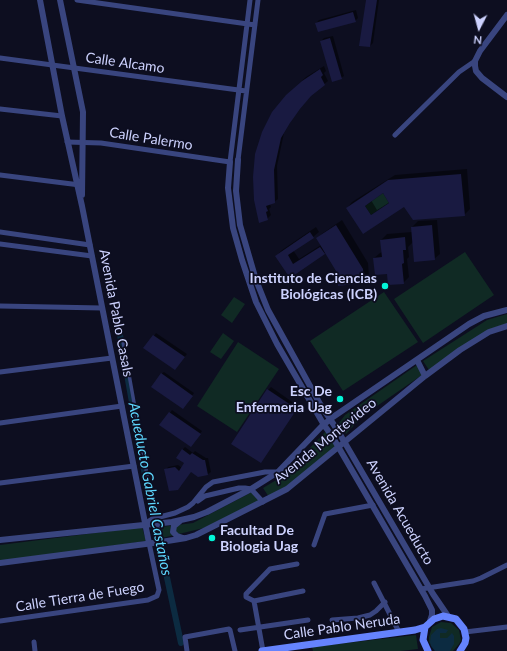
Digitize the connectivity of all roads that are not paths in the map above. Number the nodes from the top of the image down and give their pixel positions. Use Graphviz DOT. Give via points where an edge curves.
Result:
graph roads {
  1 [pos="40,0"];
  2 [pos="60,0"];
  3 [pos="77,0"];
  4 [pos="250,0"];
  5 [pos="258,0"];
  6 [pos="507,15"];
  7 [pos="247,24"];
  8 [pos="255,25"];
  9 [pos="0,58"];
  10 [pos="475,61"];
  11 [pos="52,65"];
  12 [pos="74,68"];
  13 [pos="238,90"];
  14 [pos="246,91"];
  15 [pos="507,97"];
  16 [pos="0,108"];
  17 [pos="62,116"];
  18 [pos="395,135"];
  19 [pos="83,141"];
  20 [pos="67,142"];
  21 [pos="238,160"];
  22 [pos="230,162"];
  23 [pos="0,175"];
  24 [pos="79,185"];
  25 [pos="0,232"];
  26 [pos="0,244"];
  27 [pos="90,245"];
  28 [pos="92,256"];
  29 [pos="263,299"];
  30 [pos="256,302"];
  31 [pos="0,306"];
  32 [pos="102,308"];
  33 [pos="507,310"];
  34 [pos="507,326"];
  35 [pos="123,341"];
  36 [pos="112,358"];
  37 [pos="417,360"];
  38 [pos="0,372"];
  39 [pos="425,376"];
  40 [pos="122,406"];
  41 [pos="0,423"];
  42 [pos="327,423"];
  43 [pos="344,443"];
  44 [pos="339,447"];
  45 [pos="134,466"];
  46 [pos="278,472"];
  47 [pos="0,483"];
  48 [pos="370,487"];
  49 [pos="251,489"];
  50 [pos="364,491"];
  51 [pos="263,502"];
  52 [pos="193,503"];
  53 [pos="373,505"];
  54 [pos="181,520"];
  55 [pos="157,521"];
  56 [pos="144,524"];
  57 [pos="186,538"];
  58 [pos="0,540"];
  59 [pos="162,542"];
  60 [pos="149,543"];
  61 [pos="314,545"];
  62 [pos="164,549"];
  63 [pos="0,563"];
  64 [pos="297,564"];
  65 [pos="507,565"];
  66 [pos="374,583"];
  67 [pos="429,588"];
  68 [pos="421,589"];
  69 [pos="159,590"];
  70 [pos="303,592"];
  71 [pos="254,601"];
  72 [pos="385,602"];
  73 [pos="448,616"];
  74 [pos="308,620"];
  75 [pos="332,620"];
  76 [pos="0,621"];
  77 [pos="428,624"];
  78 [pos="507,626"];
  79 [pos="258,628"];
  80 [pos="240,630"];
  81 [pos="399,632"];
  82 [pos="465,632"];
  83 [pos="34,642"];
  84 [pos="465,643"];
  85 [pos="305,648"];
  86 [pos="35,651"];
  87 [pos="187,651"];
  88 [pos="235,651"];
  89 [pos="262,651"];
  90 [pos="428,651"];
  91 [pos="460,651"];
  92 [pos="467,651"];
  1 -- 11 [label="street, Avenida Pablo Casals"];
  2 -- 12 [label="street, Avenida Pablo Casals"];
  3 -- 7 [label="street"];
  4 -- 7 [label="street"];
  5 -- 8 [label="street"];
  6 -- 10 [label="street"];
  7 -- 8 [label="street"];
  7 -- 13 [label="street"];
  8 -- 14 [label="street"];
  9 -- 11 [label="street, Calle Alcamo"];
  10 -- 15 [label="street" via="476,71 482,78"];
  10 -- 18 [label="street" via="459,72"];
  11 -- 12 [label="street, Calle Alcamo"];
  11 -- 17 [label="street, Avenida Pablo Casals"];
  12 -- 13 [label="street, Calle Alcamo"];
  12 -- 19 [label="street, Avenida Pablo Casals" via="83,112"];
  13 -- 14 [label="street, Calle Alcamo"];
  13 -- 22 [label="street"];
  14 -- 21 [label="street"];
  16 -- 17 [label="street"];
  17 -- 20 [label="street, Avenida Pablo Casals"];
  19 -- 20 [label="street, Calle Palermo"];
  19 -- 22 [label="street, Calle Palermo"];
  19 -- 24 [label="street, Avenida Pablo Casals"];
  20 -- 24 [label="street, Avenida Pablo Casals"];
  21 -- 29 [label="street" via="236,191 240,225"];
  22 -- 30 [label="street" via="228,188 233,228"];
  23 -- 24 [label="street"];
  24 -- 27 [label="street, Avenida Pablo Casals"];
  25 -- 27 [label="street"];
  26 -- 28 [label="street"];
  27 -- 28 [label="street, Avenida Pablo Casals"];
  28 -- 32 [label="street, Avenida Pablo Casals"];
  29 -- 30 [label="street"];
  29 -- 42 [label="street"];
  30 -- 42 [label="street" via="277,344"];
  31 -- 32 [label="street"];
  32 -- 36 [label="street, Avenida Pablo Casals"];
  33 -- 37 [label="street, Avenida Montevideo" via="484,316 469,324"];
  34 -- 39 [label="street, Avenida Montevideo" via="489,332"];
  35 -- 55 [label="street"];
  36 -- 38 [label="street"];
  36 -- 40 [label="street, Avenida Pablo Casals"];
  37 -- 39 [label="street"];
  37 -- 42 [label="street, Avenida Montevideo"];
  39 -- 43 [label="street, Avenida Montevideo"];
  40 -- 41 [label="street"];
  40 -- 45 [label="street, Avenida Pablo Casals"];
  42 -- 43 [label="street, Avenida Acueducto" via="338,431"];
  42 -- 44 [label="street, Avenida Acueducto"];
  42 -- 46 [label="street, Avenida Montevideo"];
  43 -- 44 [label="street, Avenida Montevideo"];
  43 -- 48 [label="street, Avenida Acueducto"];
  44 -- 50 [label="street, Avenida Acueducto"];
  44 -- 51 [label="street, Avenida Montevideo" via="287,489"];
  45 -- 47 [label="street"];
  45 -- 56 [label="street, Avenida Pablo Casals"];
  46 -- 49 [label="street, Avenida Montevideo"];
  46 -- 52 [label="street" via="213,482"];
  48 -- 50 [label="street"];
  48 -- 67 [label="street, Avenida Acueducto"];
  49 -- 51 [label="street"];
  49 -- 52 [label="street" via="239,488 205,496"];
  49 -- 54 [label="street, Avenida Montevideo" via="207,512"];
  50 -- 53 [label="street, Avenida Acueducto"];
  51 -- 57 [label="street, Avenida Montevideo"];
  52 -- 55 [label="street"];
  53 -- 61 [label="street" via="325,514"];
  53 -- 68 [label="street, Avenida Acueducto"];
  54 -- 55 [label="street, Avenida Montevideo"];
  54 -- 57 [label="street" via="172,532"];
  55 -- 56 [label="street, Avenida Montevideo"];
  55 -- 59 [label="street"];
  56 -- 58 [label="street, Avenida Montevideo"];
  56 -- 60 [label="street, Avenida Pablo Casals"];
  57 -- 59 [label="street, Avenida Montevideo"];
  59 -- 60 [label="street, Avenida Montevideo"];
  59 -- 62 [label="street"];
  60 -- 63 [label="street, Avenida Montevideo"];
  60 -- 69 [label="street, Avenida Pablo Casals"];
  64 -- 71 [label="street" via="270,569 246,594 248,599"];
  65 -- 67 [label="street" via="473,581"];
  66 -- 72 [label="street"];
  67 -- 68 [label="street"];
  67 -- 73 [label="street, Avenida Acueducto"];
  68 -- 77 [label="street, Avenida Acueducto" via="432,610"];
  69 -- 76 [label="street, Calle Tierra de Fuego" via="157,596 148,600"];
  70 -- 71 [label="street"];
  71 -- 79 [label="street"];
  72 -- 75 [label="street" via="370,615"];
  72 -- 81 [label="street"];
  73 -- 77 [label="main road, Calle Pablo Neruda" via="438,617"];
  73 -- 82 [label="main road" via="459,622"];
  74 -- 79 [label="street"];
  77 -- 81 [label="main road, Calle Pablo Neruda"];
  77 -- 90 [label="main road" via="423,640"];
  78 -- 82 [label="street"];
  79 -- 80 [label="street"];
  79 -- 89 [label="street"];
  81 -- 85 [label="main road, Calle Pablo Neruda"];
  82 -- 84 [label="main road"];
  83 -- 86 [label="street"];
  84 -- 91 [label="main road"];
  84 -- 92 [label="main road"];
  85 -- 89 [label="main road, Calle Pablo Neruda"];
  87 -- 88 [label="street" via="184,638 186,636 229,629"];
}
